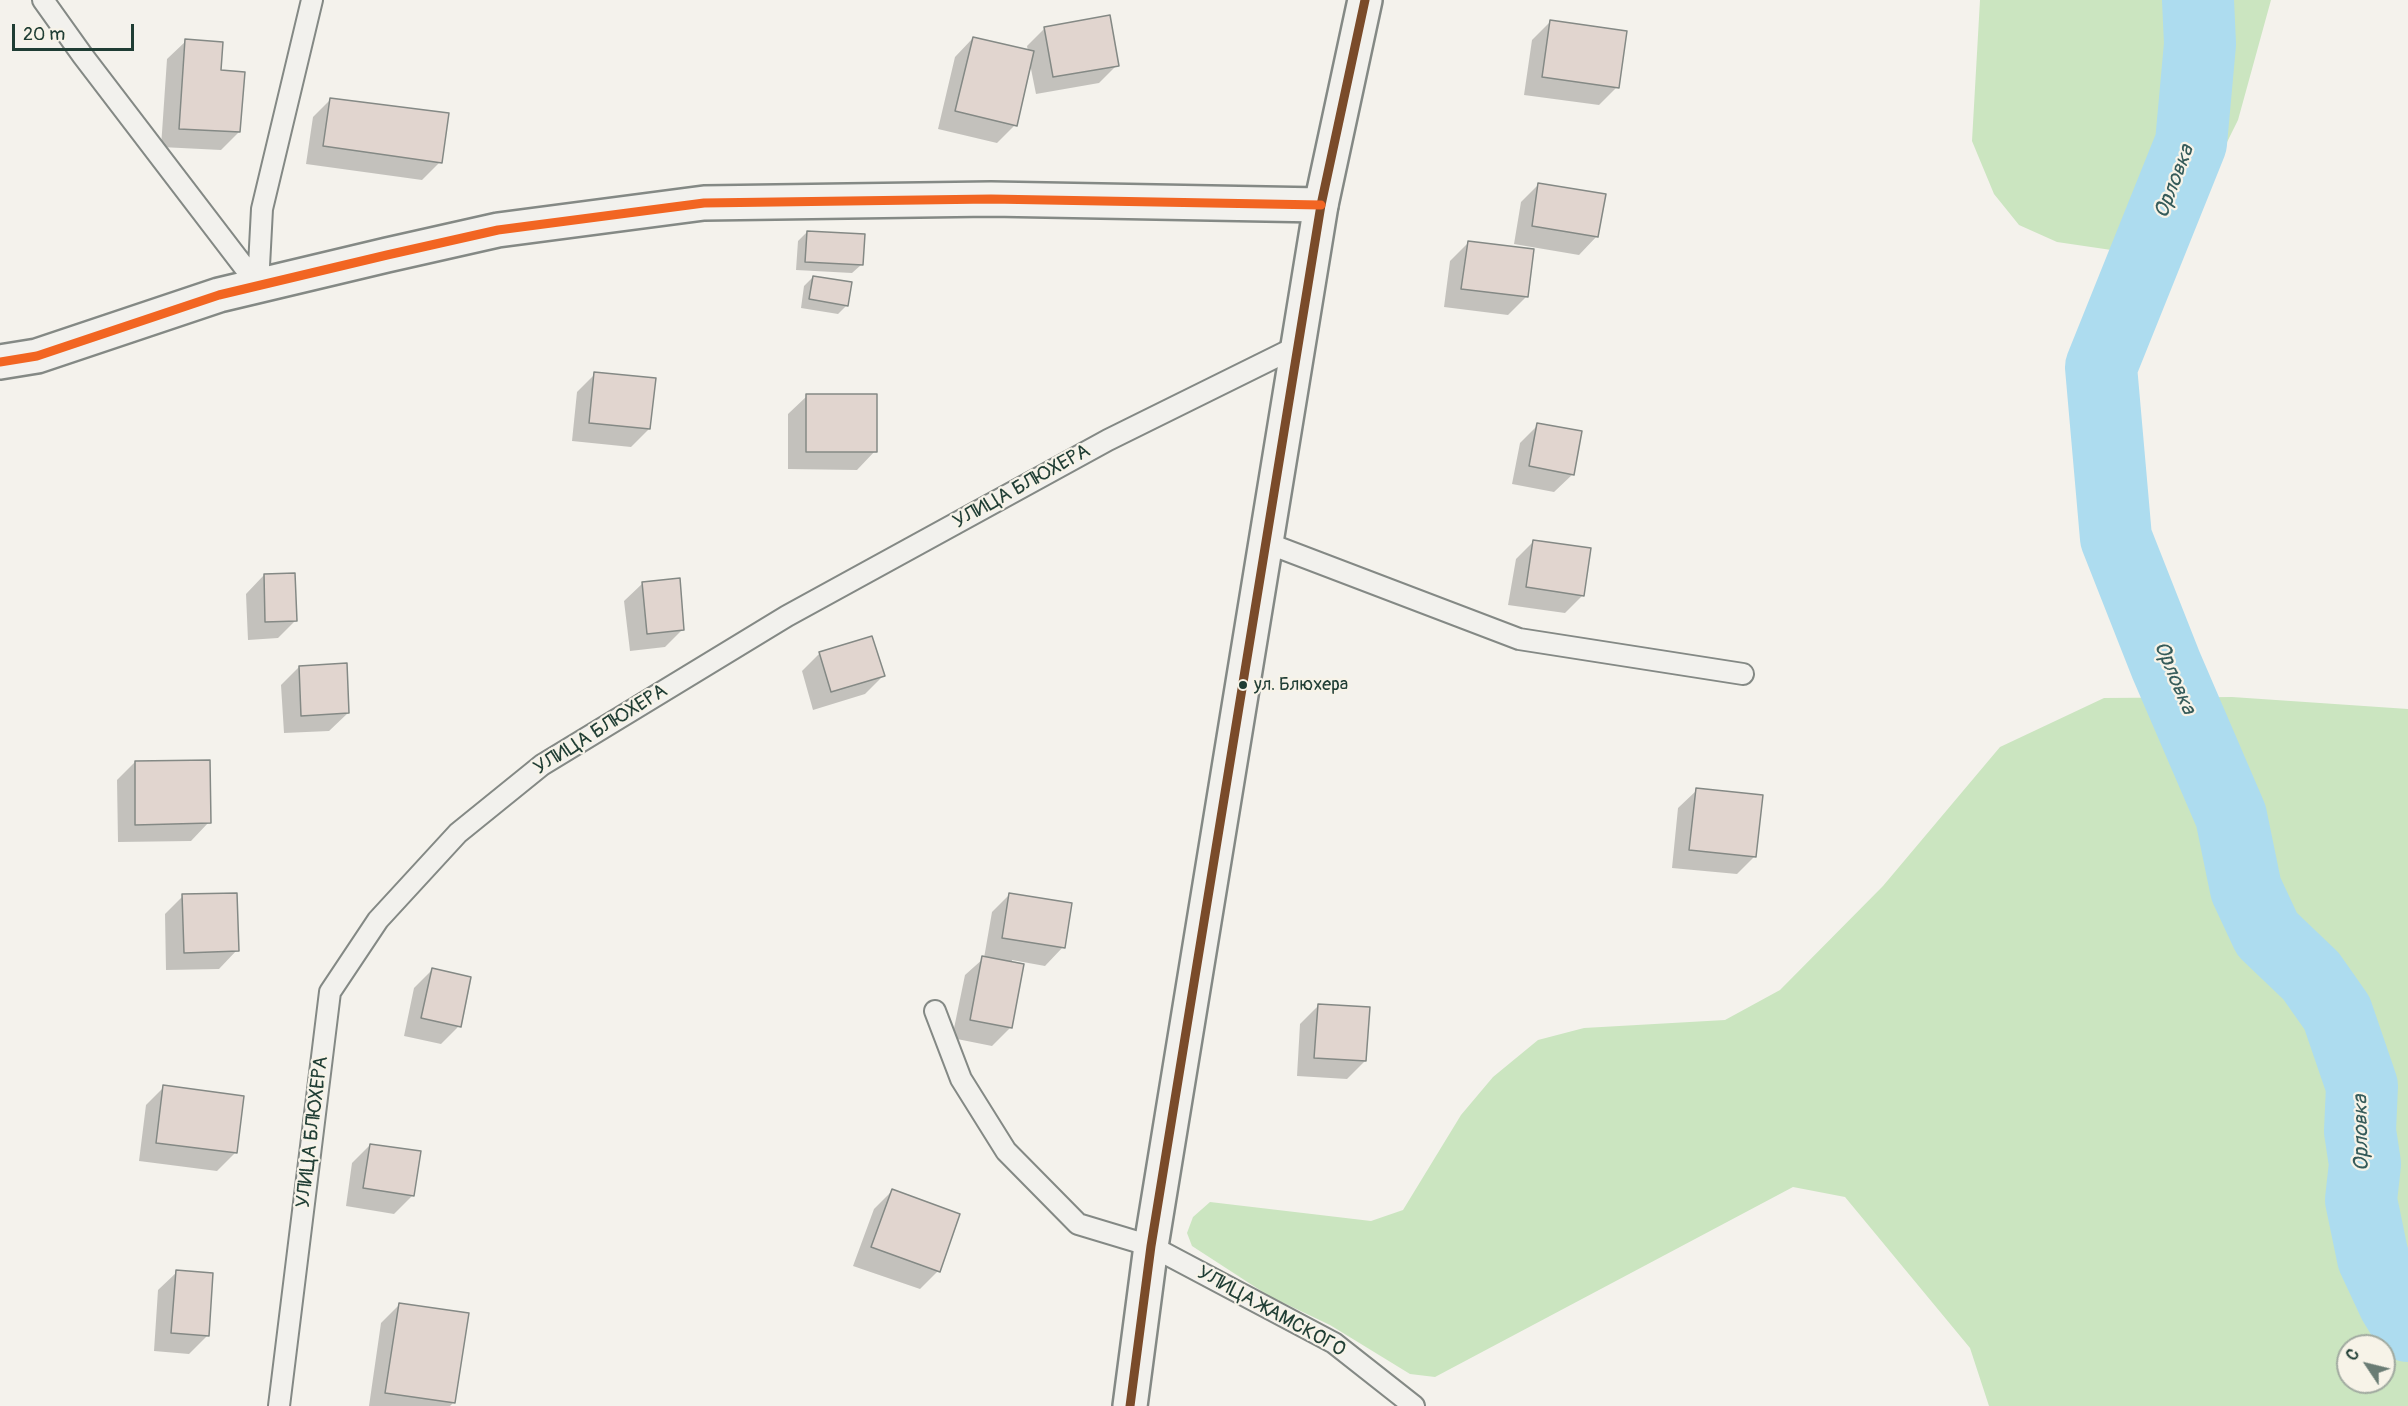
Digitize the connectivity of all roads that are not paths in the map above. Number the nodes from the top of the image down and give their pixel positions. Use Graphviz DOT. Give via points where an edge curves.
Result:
graph roads {
  1 [pos="43,0"];
  2 [pos="312,0"];
  3 [pos="1365,0"];
  4 [pos="1321,205"];
  5 [pos="258,285"];
  6 [pos="1300,345"];
  7 [pos="0,362"];
  8 [pos="1267,543"];
  9 [pos="1743,674"];
  10 [pos="935,1011"];
  11 [pos="1151,1246"];
  12 [pos="279,1406"];
  13 [pos="1130,1406"];
  14 [pos="1414,1406"];
  1 -- 5 [label="lane"];
  2 -- 5 [label="lane" via="262,209"];
  3 -- 4 [label="main road"];
  4 -- 5 [label="main road" via="991,199 704,203 498,230"];
  4 -- 6 [label="main road"];
  5 -- 7 [label="main road" via="37,356"];
  6 -- 8 [label="main road"];
  6 -- 12 [label="lane, УЛИЦА БЛЮХЕРА" via="1108,440 787,616 542,765 458,832 378,920 330,992"];
  8 -- 9 [label="lane" via="1519,639"];
  8 -- 11 [label="main road"];
  10 -- 11 [label="lane, УЛИЦА ЖАМСКОГО" via="961,1079 1006,1152 1078,1224"];
  11 -- 13 [label="main road"];
  11 -- 14 [label="lane, УЛИЦА ЖАМСКОГО" via="1334,1343"];
}
